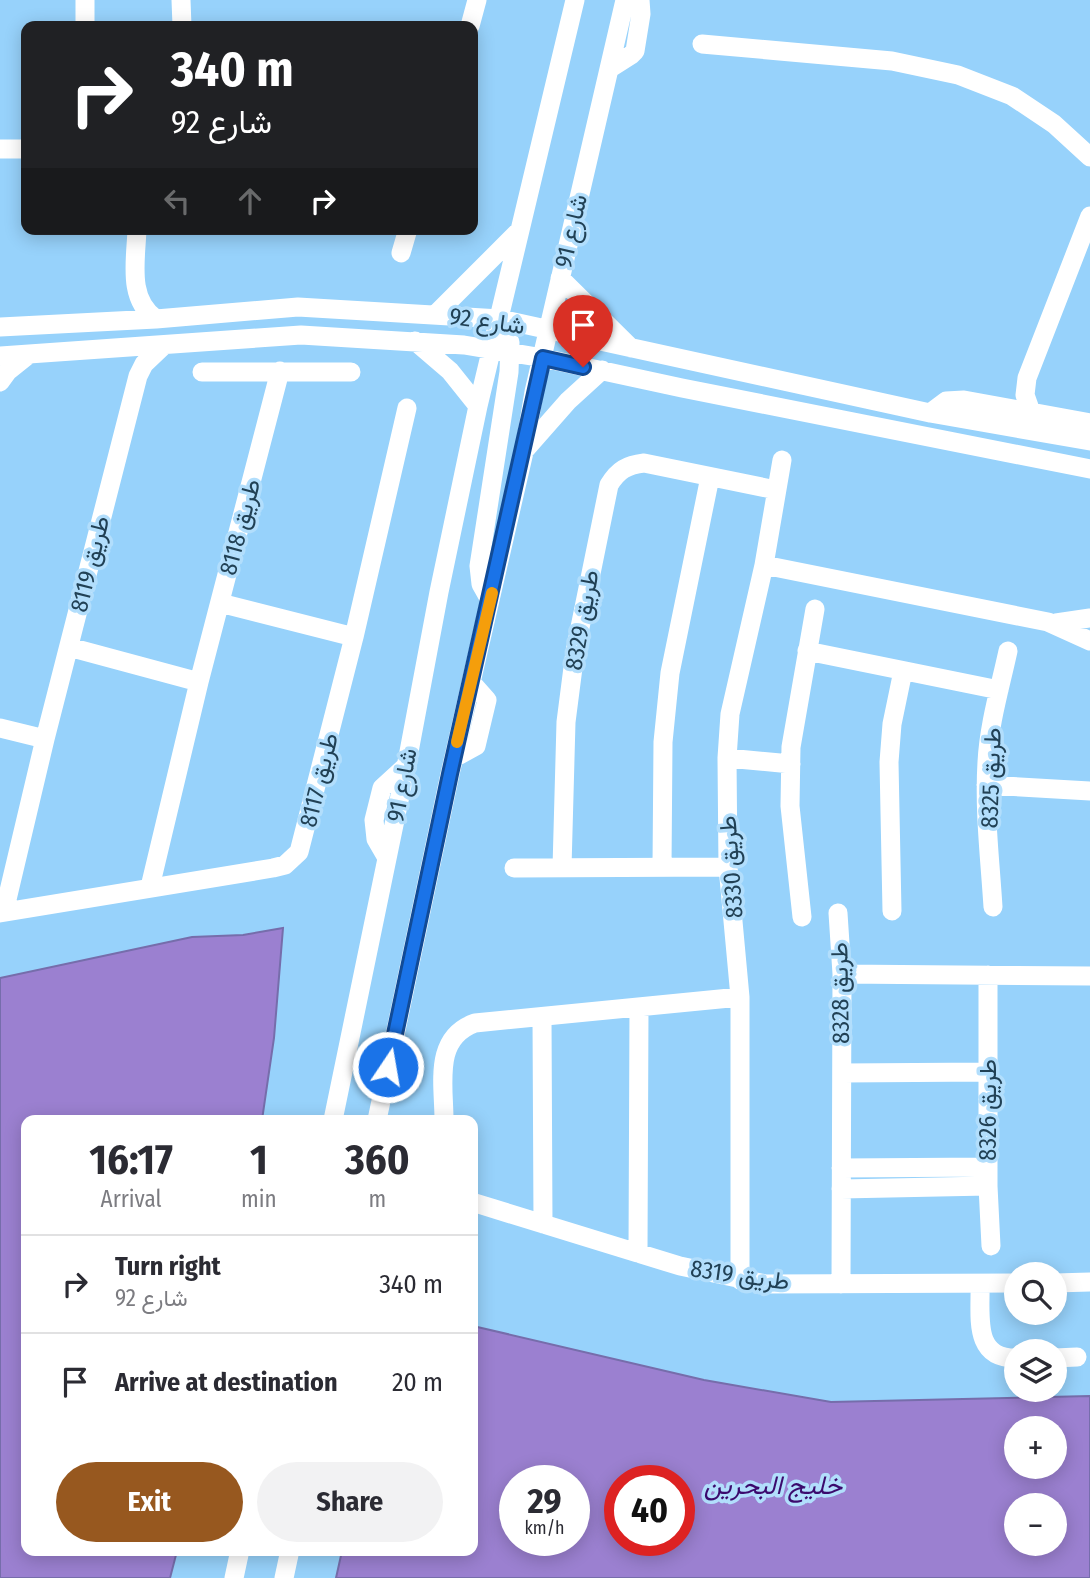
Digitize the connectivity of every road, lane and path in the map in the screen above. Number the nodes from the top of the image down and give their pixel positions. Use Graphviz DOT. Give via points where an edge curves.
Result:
graph roads {
  1 [pos="85,0"];
  2 [pos="181,0"];
  3 [pos="477,0"];
  4 [pos="575,0"];
  5 [pos="625,0"];
  6 [pos="640,0"];
  7 [pos="85,21"];
  8 [pos="182,21"];
  9 [pos="471,21"];
  10 [pos="702,44"];
  11 [pos="609,69"];
  12 [pos="0,149"];
  13 [pos="21,149"];
  14 [pos="1090,158"];
  15 [pos="1090,216"];
  16 [pos="520,230"];
  17 [pos="136,235"];
  18 [pos="406,235"];
  19 [pos="401,253"];
  20 [pos="1081,264"];
  21 [pos="560,278"];
  22 [pos="136,286"];
  23 [pos="436,314"];
  24 [pos="156,318"];
  25 [pos="500,319"];
  26 [pos="119,321"];
  27 [pos="90,323"];
  28 [pos="0,327"];
  29 [pos="548,330"];
  30 [pos="414,341"];
  31 [pos="164,345"];
  32 [pos="111,349"];
  33 [pos="632,349"];
  34 [pos="501,351"];
  35 [pos="0,355"];
  36 [pos="28,355"];
  37 [pos="543,358"];
  38 [pos="602,370"];
  39 [pos="202,372"];
  40 [pos="280,372"];
  41 [pos="351,372"];
  42 [pos="1027,377"];
  43 [pos="0,382"];
  44 [pos="135,389"];
  45 [pos="478,406"];
  46 [pos="1004,407"];
  47 [pos="407,408"];
  48 [pos="1031,412"];
  49 [pos="930,413"];
  50 [pos="1090,423"];
  51 [pos="1090,441"];
  52 [pos="524,452"];
  53 [pos="782,460"];
  54 [pos="1090,469"];
  55 [pos="710,477"];
  56 [pos="776,489"];
  57 [pos="764,565"];
  58 [pos="490,600"];
  59 [pos="220,603"];
  60 [pos="815,609"];
  61 [pos="1090,618"];
  62 [pos="1048,622"];
  63 [pos="354,637"];
  64 [pos="1090,641"];
  65 [pos="68,647"];
  66 [pos="807,651"];
  67 [pos="1008,651"];
  68 [pos="903,671"];
  69 [pos="200,682"];
  70 [pos="999,690"];
  71 [pos="0,728"];
  72 [pos="45,739"];
  73 [pos="727,758"];
  74 [pos="791,764"];
  75 [pos="986,785"];
  76 [pos="1090,790"];
  77 [pos="1090,804"];
  78 [pos="662,867"];
  79 [pos="728,867"];
  80 [pos="514,868"];
  81 [pos="562,868"];
  82 [pos="150,887"];
  83 [pos="993,907"];
  84 [pos="891,911"];
  85 [pos="2,913"];
  86 [pos="838,913"];
  87 [pos="802,917"];
  88 [pos="842,974"];
  89 [pos="988,975"];
  90 [pos="1090,976"];
  91 [pos="740,997"];
  92 [pos="639,1007"];
  93 [pos="542,1017"];
  94 [pos="988,1072"];
  95 [pos="842,1073"];
  96 [pos="335,1115"];
  97 [pos="378,1115"];
  98 [pos="444,1115"];
  99 [pos="841,1168"];
  100 [pos="988,1177"];
  101 [pos="841,1189"];
  102 [pos="478,1204"];
  103 [pos="543,1224"];
  104 [pos="991,1246"];
  105 [pos="638,1254"];
  106 [pos="740,1280"];
  107 [pos="1090,1282"];
  108 [pos="1004,1283"];
  109 [pos="1067,1283"];
  110 [pos="841,1284"];
  111 [pos="980,1284"];
  112 [pos="1067,1357"];
  113 [pos="1077,1357"];
  114 [pos="1004,1358"];
  115 [pos="239,1556"];
  116 [pos="289,1556"];
  117 [pos="234,1578"];
  118 [pos="284,1578"];
  1 -- 7 [label="street"];
  2 -- 8 [label="street"];
  3 -- 9 [label="street"];
  4 -- 16 [label="street, شارع 91"];
  5 -- 11 [label="street, شارع 91"];
  6 -- 11 [label="street" via="635,51"];
  10 -- 14 [label="street" via="892,61 958,75 1012,96 1054,124"];
  11 -- 21 [label="street, شارع 91"];
  12 -- 13 [label="street"];
  15 -- 20 [label="street"];
  16 -- 23 [label="street"];
  16 -- 25 [label="street, شارع 91"];
  17 -- 22 [label="street"];
  18 -- 19 [label="street"];
  20 -- 42 [label="street"];
  21 -- 29 [label="street, شارع 91"];
  21 -- 33 [label="street"];
  22 -- 24 [label="street" via="142,305"];
  22 -- 26 [label="street"];
  23 -- 24 [label="street, شارع 92" via="298,307"];
  23 -- 25 [label="street, شارع 92"];
  24 -- 26 [label="street, شارع 92"];
  25 -- 29 [label="street, شارع 92"];
  25 -- 34 [label="street" via="510,341"];
  26 -- 27 [label="street, شارع 92"];
  27 -- 28 [label="street, شارع 92"];
  27 -- 35 [label="street" via="80,333 16,341"];
  29 -- 33 [label="street, شارع 92"];
  29 -- 37 [label="street, شارع 91"];
  30 -- 31 [label="street, شارع 92" via="301,335"];
  30 -- 34 [label="street, شارع 92"];
  30 -- 45 [label="street" via="450,372"];
  31 -- 32 [label="street, شارع 92"];
  31 -- 44 [label="street, طريق 8119" via="144,364"];
  32 -- 36 [label="street, شارع 92"];
  32 -- 44 [label="street" via="127,367"];
  33 -- 49 [label="street, شارع 92"];
  34 -- 37 [label="street, شارع 92"];
  34 -- 45 [label="street, شارع 91"];
  34 -- 58 [label="street" via="478,566"];
  35 -- 36 [label="street, شارع 92"];
  36 -- 43 [label="street"];
  37 -- 38 [label="street, شارع 92"];
  37 -- 52 [label="street, شارع 91"];
  38 -- 52 [label="street"];
  38 -- 54 [label="street, شارع 92"];
  39 -- 40 [label="street"];
  40 -- 41 [label="street"];
  40 -- 59 [label="street, طريق 8118"];
  42 -- 46 [label="street"];
  42 -- 48 [label="street" via="1025,396"];
  44 -- 65 [label="street, طريق 8119"];
  45 -- 96 [label="street, شارع 91"];
  46 -- 48 [label="street"];
  46 -- 49 [label="street" via="955,399"];
  47 -- 63 [label="street, طريق 8117"];
  48 -- 50 [label="street"];
  49 -- 51 [label="street, شارع 92"];
  52 -- 58 [label="street, شارع 91"];
  53 -- 56 [label="street, طريق 8330"];
  55 -- 56 [label="street, طريق 8329"];
  55 -- 78 [label="street" via="670,673 663,742"];
  55 -- 81 [label="street, طريق 8329" via="631,464 609,485 575,652 566,722"];
  56 -- 57 [label="street, طريق 8330"];
  57 -- 62 [label="street"];
  57 -- 73 [label="street, طريق 8330" via="730,714"];
  58 -- 97 [label="street, شارع 91"];
  59 -- 63 [label="street"];
  59 -- 69 [label="street, طريق 8118"];
  60 -- 66 [label="street"];
  61 -- 62 [label="street"];
  62 -- 64 [label="street"];
  63 -- 82 [label="street, طريق 8117" via="299,852 285,865 273,868"];
  65 -- 69 [label="street"];
  65 -- 72 [label="street, طريق 8119"];
  66 -- 68 [label="street"];
  66 -- 74 [label="street"];
  67 -- 70 [label="street, طريق 8325"];
  68 -- 70 [label="street"];
  68 -- 84 [label="street" via="888,762"];
  69 -- 82 [label="street, طريق 8118"];
  70 -- 75 [label="street, طريق 8325"];
  71 -- 72 [label="street"];
  72 -- 85 [label="street, طريق 8119"];
  73 -- 74 [label="street"];
  73 -- 79 [label="street, طريق 8330"];
  74 -- 87 [label="street" via="790,806"];
  75 -- 76 [label="street"];
  75 -- 83 [label="street, طريق 8325"];
  76 -- 77 [label="street"];
  78 -- 79 [label="street"];
  78 -- 81 [label="street"];
  79 -- 91 [label="street, طريق 8330"];
  80 -- 81 [label="street"];
  82 -- 85 [label="street, طريق 8117"];
  86 -- 88 [label="street, طريق 8328"];
  88 -- 89 [label="street"];
  88 -- 95 [label="street, طريق 8328"];
  89 -- 90 [label="street"];
  89 -- 94 [label="street, طريق 8326"];
  91 -- 92 [label="street"];
  91 -- 106 [label="street, طريق 8330"];
  92 -- 93 [label="street"];
  92 -- 105 [label="street"];
  93 -- 98 [label="street" via="475,1023 456,1033 444,1054"];
  93 -- 103 [label="street"];
  94 -- 95 [label="street, طريق 8328"];
  94 -- 100 [label="street, طريق 8326"];
  95 -- 99 [label="street, طريق 8328"];
  99 -- 100 [label="street"];
  99 -- 101 [label="street, طريق 8328"];
  100 -- 101 [label="street"];
  100 -- 104 [label="street, طريق 8326"];
  101 -- 110 [label="street, طريق 8328"];
  102 -- 103 [label="street, طريق 8319"];
  103 -- 105 [label="street, طريق 8319"];
  105 -- 106 [label="street, طريق 8319"];
  106 -- 110 [label="street, طريق 8319"];
  107 -- 109 [label="street"];
  108 -- 111 [label="street, طريق 8319"];
  110 -- 111 [label="street, طريق 8319"];
  111 -- 114 [label="street" via="982,1334 992,1352"];
  112 -- 113 [label="street"];
  115 -- 117 [label="street"];
  116 -- 118 [label="street"];
}
